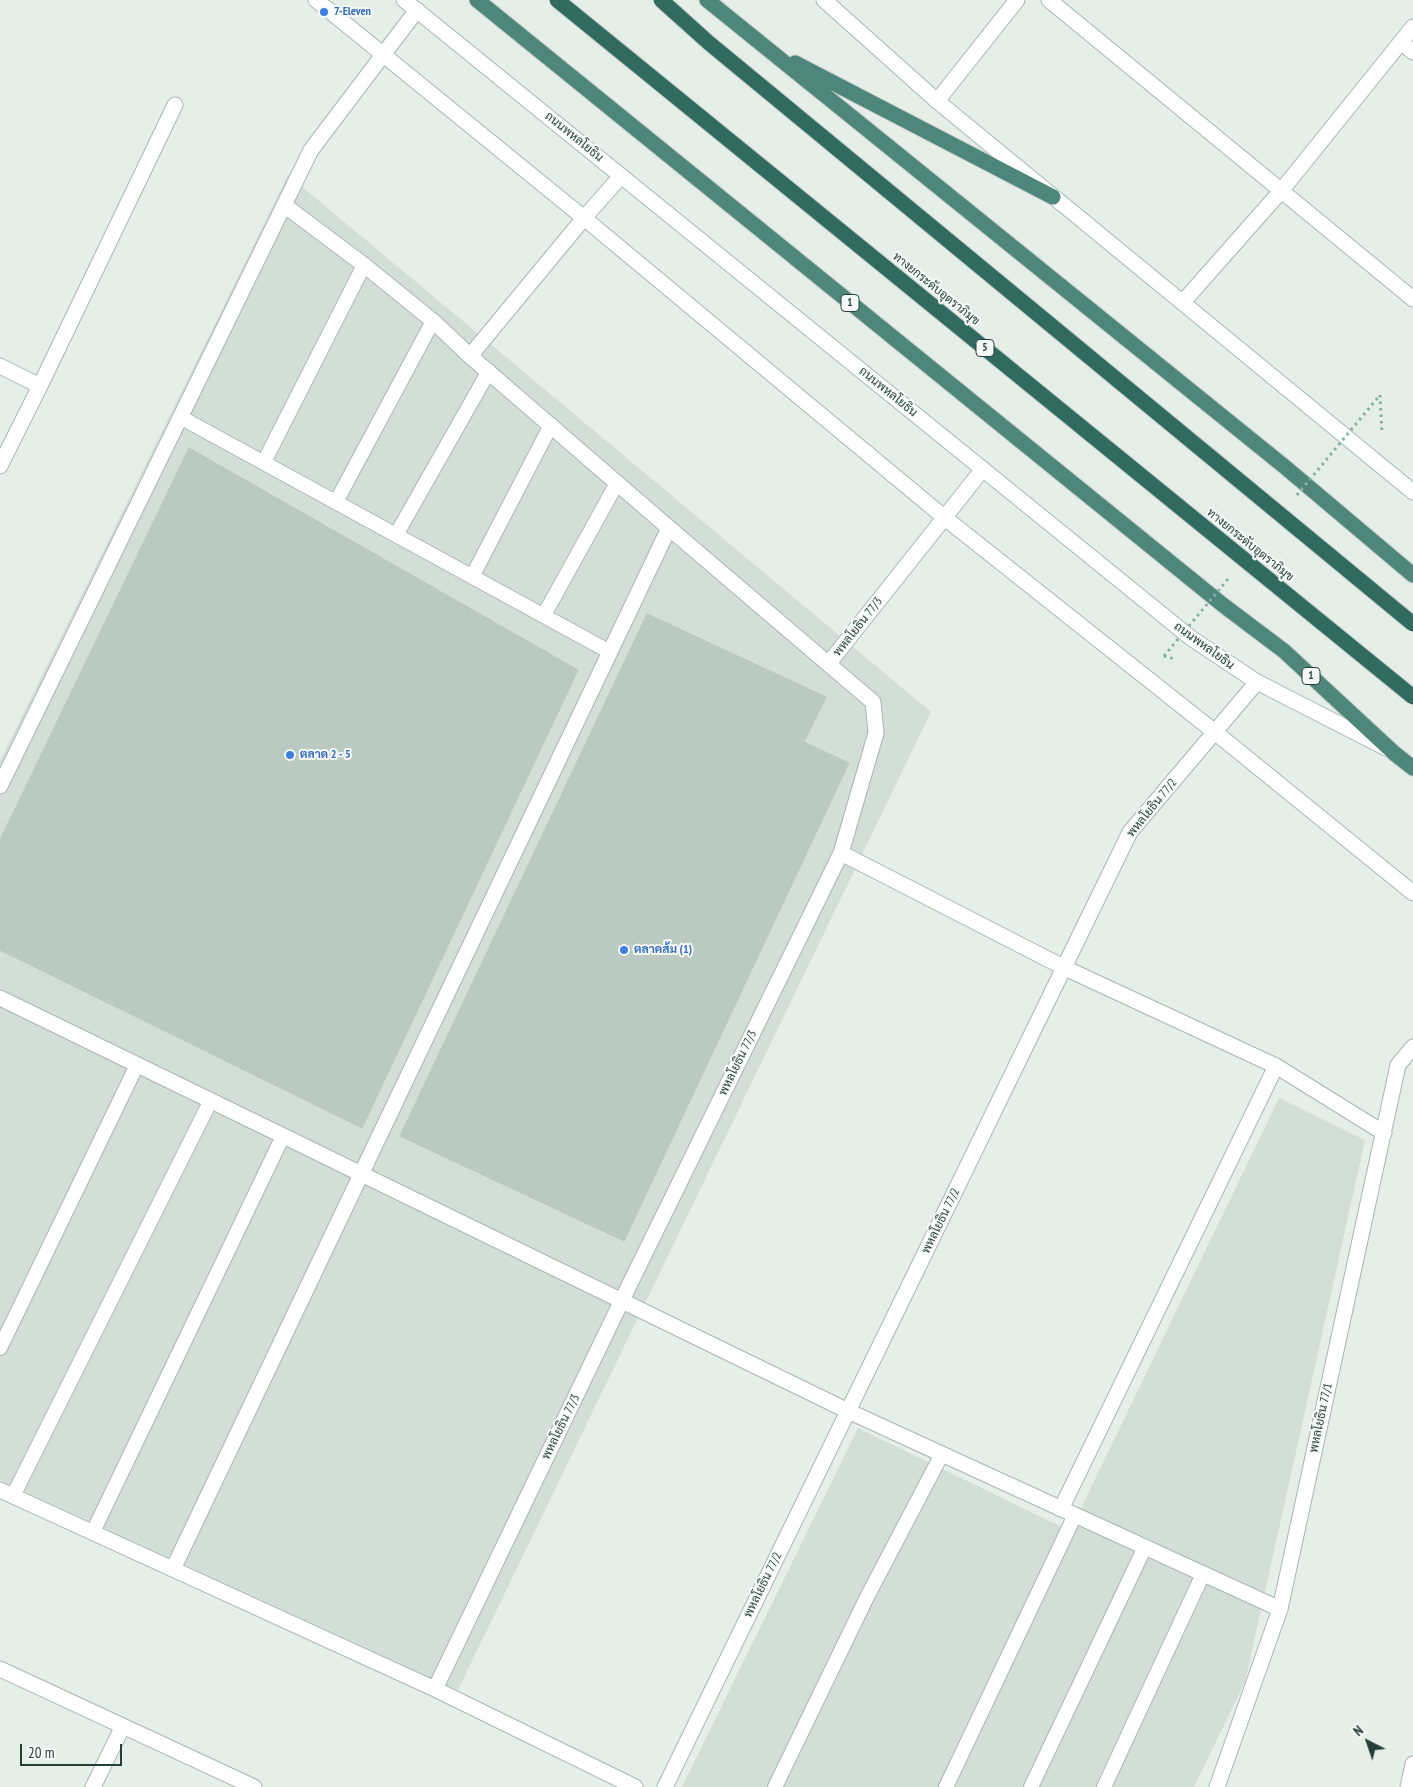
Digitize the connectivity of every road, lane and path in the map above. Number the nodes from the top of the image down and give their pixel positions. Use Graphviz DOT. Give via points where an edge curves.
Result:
graph roads {
  1 [pos="316,0"];
  2 [pos="404,0"];
  3 [pos="477,0"];
  4 [pos="557,0"];
  5 [pos="661,0"];
  6 [pos="707,0"];
  7 [pos="824,0"];
  8 [pos="1017,0"];
  9 [pos="1049,0"];
  10 [pos="417,10"];
  11 [pos="1413,27"];
  12 [pos="1401,42"];
  13 [pos="765,47"];
  14 [pos="1413,52"];
  15 [pos="384,54"];
  16 [pos="937,101"];
  17 [pos="175,105"];
  18 [pos="621,176"];
  19 [pos="1281,191"];
  20 [pos="1053,196"];
  21 [pos="284,205"];
  22 [pos="584,218"];
  23 [pos="364,265"];
  24 [pos="1413,299"];
  25 [pos="1183,302"];
  26 [pos="433,321"];
  27 [pos="470,356"];
  28 [pos="0,366"];
  29 [pos="489,371"];
  30 [pos="40,386"];
  31 [pos="180,417"];
  32 [pos="551,425"];
  33 [pos="264,462"];
  34 [pos="0,466"];
  35 [pos="983,469"];
  36 [pos="617,483"];
  37 [pos="1413,492"];
  38 [pos="336,502"];
  39 [pos="945,518"];
  40 [pos="669,528"];
  41 [pos="396,534"];
  42 [pos="1413,575"];
  43 [pos="472,576"];
  44 [pos="544,616"];
  45 [pos="1413,624"];
  46 [pos="610,652"];
  47 [pos="829,664"];
  48 [pos="1258,682"];
  49 [pos="1413,697"];
  50 [pos="1216,733"];
  51 [pos="1394,753"];
  52 [pos="1413,768"];
  53 [pos="0,786"];
  54 [pos="840,853"];
  55 [pos="1413,893"];
  56 [pos="1064,968"];
  57 [pos="0,998"];
  58 [pos="1413,1047"];
  59 [pos="137,1065"];
  60 [pos="1276,1066"];
  61 [pos="211,1100"];
  62 [pos="1384,1133"];
  63 [pos="283,1136"];
  64 [pos="362,1174"];
  65 [pos="622,1300"];
  66 [pos="0,1348"];
  67 [pos="848,1411"];
  68 [pos="942,1454"];
  69 [pos="7,1493"];
  70 [pos="1061,1508"];
  71 [pos="1075,1515"];
  72 [pos="94,1532"];
  73 [pos="1145,1547"];
  74 [pos="173,1569"];
  75 [pos="1203,1574"];
  76 [pos="1280,1609"];
  77 [pos="0,1668"];
  78 [pos="435,1689"];
  79 [pos="123,1726"];
  80 [pos="1413,1764"];
  81 [pos="93,1787"];
  82 [pos="254,1787"];
  83 [pos="635,1787"];
  84 [pos="665,1787"];
  85 [pos="775,1787"];
  86 [pos="946,1787"];
  87 [pos="1031,1787"];
  88 [pos="1104,1787"];
  89 [pos="1217,1787"];
  90 [pos="1408,1787"];
  1 -- 15 [label="street"];
  2 -- 10 [label="street, ถนนพหลโยธิน / 1"];
  3 -- 51 [label="highway, ถนนพหลโยธิน / 1" via="1284,651"];
  4 -- 49 [label="highway, ทางยกระดับอุตราภิมุข / 5, bridge"];
  5 -- 45 [label="highway, bridge" via="709,44"];
  6 -- 13 [label="highway"];
  7 -- 16 [label="street"];
  8 -- 16 [label="street"];
  9 -- 19 [label="street"];
  10 -- 15 [label="street"];
  10 -- 18 [label="street, ถนนพหลโยธิน / 1"];
  11 -- 12 [label="street"];
  12 -- 14 [label="street"];
  12 -- 19 [label="street"];
  13 -- 20 [label="highway"];
  13 -- 42 [label="highway" via="1285,467"];
  15 -- 21 [label="street" via="311,150"];
  15 -- 22 [label="street"];
  16 -- 20 [label="street"];
  17 -- 30 [label="street"];
  18 -- 22 [label="street"];
  18 -- 35 [label="street, ถนนพหลโยธิน / 1"];
  19 -- 24 [label="street"];
  19 -- 25 [label="street"];
  20 -- 25 [label="street"];
  21 -- 23 [label="street"];
  21 -- 31 [label="street"];
  22 -- 27 [label="street"];
  22 -- 39 [label="street"];
  23 -- 26 [label="street"];
  23 -- 33 [label="lane"];
  25 -- 37 [label="street"];
  26 -- 27 [label="street"];
  26 -- 38 [label="lane"];
  27 -- 29 [label="street"];
  28 -- 30 [label="street"];
  29 -- 32 [label="street"];
  29 -- 41 [label="lane"];
  30 -- 34 [label="street"];
  31 -- 33 [label="lane"];
  31 -- 53 [label="street"];
  32 -- 36 [label="street"];
  32 -- 43 [label="lane"];
  33 -- 38 [label="lane"];
  35 -- 39 [label="street, พหลโยธิน 77/3"];
  35 -- 48 [label="street, ถนนพหลโยธิน / 1" via="1191,638"];
  36 -- 40 [label="street"];
  36 -- 44 [label="lane"];
  38 -- 41 [label="lane"];
  39 -- 47 [label="street, พหลโยธิน 77/3"];
  39 -- 50 [label="street"];
  40 -- 46 [label="street"];
  40 -- 47 [label="street"];
  41 -- 43 [label="lane"];
  43 -- 44 [label="lane"];
  44 -- 46 [label="lane"];
  46 -- 64 [label="street"];
  47 -- 54 [label="street, พหลโยธิน 77/3" via="874,702 876,732"];
  48 -- 50 [label="street, พหลโยธิน 77/2"];
  48 -- 51 [label="street, ถนนพหลโยธิน / 1"];
  50 -- 55 [label="street"];
  50 -- 56 [label="street, พหลโยธิน 77/2" via="1130,832"];
  51 -- 52 [label="highway, ถนนพหลโยธิน / 1"];
  54 -- 56 [label="street"];
  54 -- 65 [label="street, พหลโยธิน 77/3"];
  56 -- 60 [label="street"];
  56 -- 67 [label="street, พหลโยธิน 77/2"];
  57 -- 59 [label="street"];
  58 -- 62 [label="street, พหลโยธิน 77/1" via="1398,1065"];
  59 -- 61 [label="street"];
  59 -- 66 [label="lane"];
  60 -- 62 [label="street"];
  60 -- 70 [label="street"];
  61 -- 63 [label="street"];
  61 -- 69 [label="lane"];
  62 -- 76 [label="street, พหลโยธิน 77/1"];
  63 -- 64 [label="street"];
  63 -- 72 [label="lane"];
  64 -- 65 [label="street"];
  64 -- 74 [label="street"];
  65 -- 67 [label="street"];
  65 -- 78 [label="street, พหลโยธิน 77/3"];
  67 -- 68 [label="street"];
  67 -- 84 [label="street, พหลโยธิน 77/2"];
  68 -- 70 [label="street"];
  68 -- 85 [label="lane" via="867,1596"];
  69 -- 72 [label="street"];
  70 -- 71 [label="street"];
  71 -- 73 [label="street"];
  71 -- 86 [label="lane"];
  72 -- 74 [label="street"];
  73 -- 75 [label="street"];
  73 -- 87 [label="lane"];
  74 -- 78 [label="street"];
  75 -- 76 [label="street"];
  75 -- 88 [label="lane"];
  76 -- 89 [label="street, พหลโยธิน 77/1"];
  77 -- 79 [label="street"];
  78 -- 83 [label="street"];
  79 -- 81 [label="street"];
  79 -- 82 [label="street"];
  80 -- 90 [label="street"];
}
